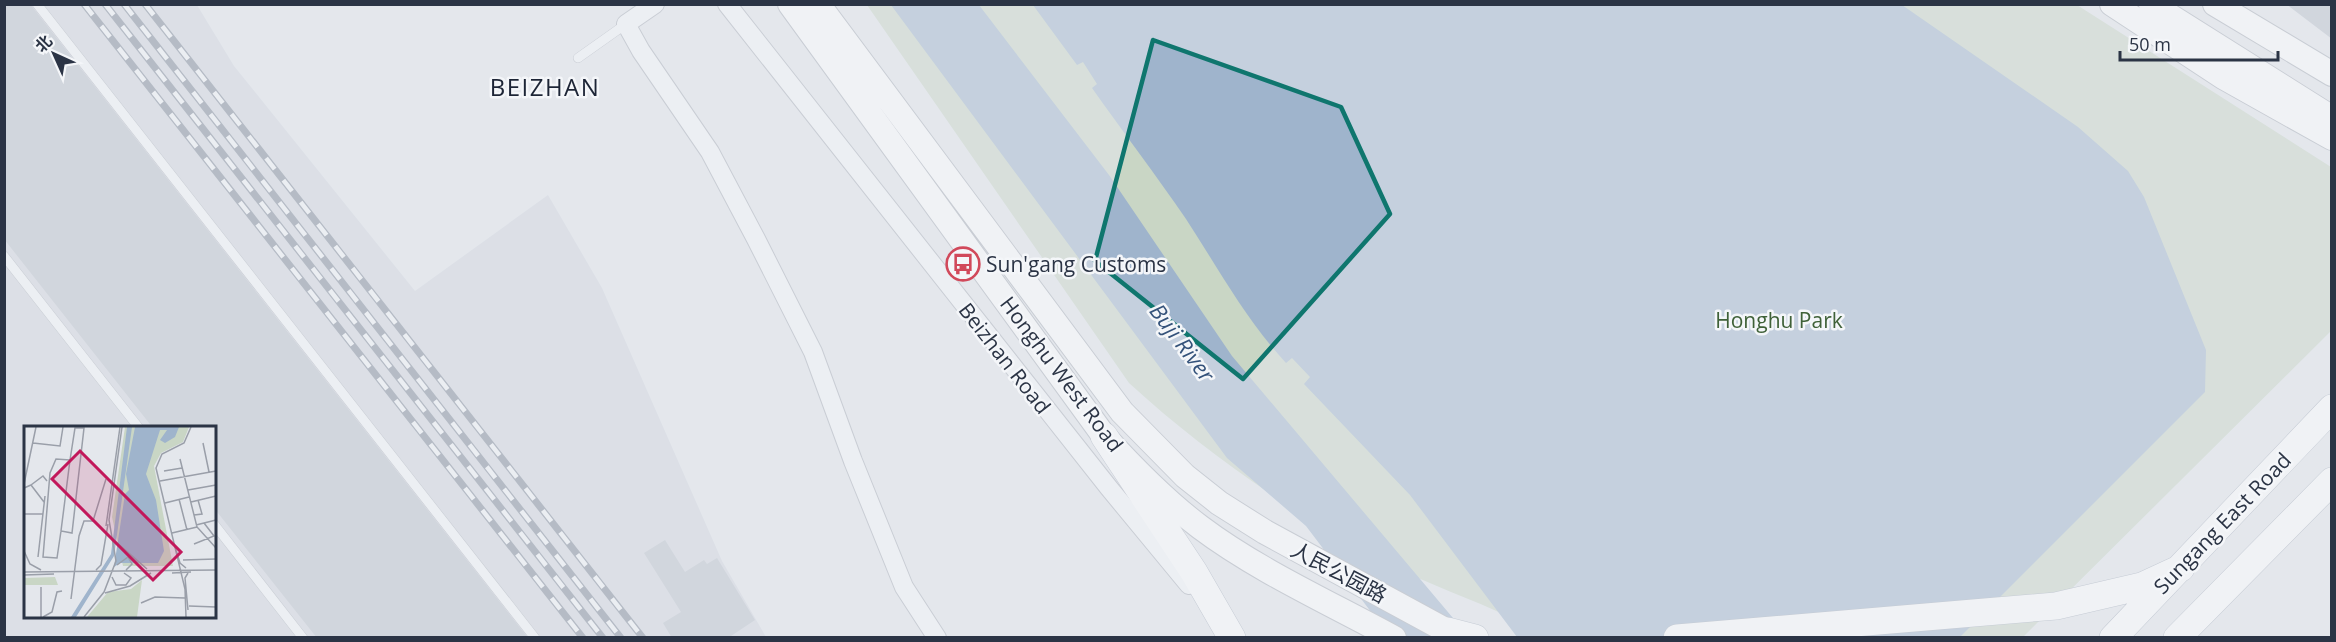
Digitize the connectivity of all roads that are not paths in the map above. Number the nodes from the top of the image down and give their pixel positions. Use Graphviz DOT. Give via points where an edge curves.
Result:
graph roads {
  1 [pos="37,4"];
  2 [pos="655,4"];
  3 [pos="727,4"];
  4 [pos="790,4"];
  5 [pos="818,4"];
  6 [pos="2112,4"];
  7 [pos="2151,4"];
  8 [pos="2180,4"];
  9 [pos="2215,4"];
  10 [pos="626,24"];
  11 [pos="578,58"];
  12 [pos="2257,64"];
  13 [pos="2331,74"];
  14 [pos="2331,99"];
  15 [pos="2331,118"];
  16 [pos="2331,138"];
  17 [pos="4,256"];
  18 [pos="2331,408"];
  19 [pos="137,426"];
  20 [pos="1104,436"];
  21 [pos="2331,481"];
  22 [pos="1219,503"];
  23 [pos="216,527"];
  24 [pos="1200,527"];
  25 [pos="2181,568"];
  26 [pos="2224,589"];
  27 [pos="1226,630"];
  28 [pos="1454,634"];
  29 [pos="303,638"];
  30 [pos="535,638"];
  31 [pos="937,638"];
  32 [pos="1394,638"];
  33 [pos="1475,638"];
  34 [pos="1677,638"];
  35 [pos="2112,638"];
  36 [pos="2177,638"];
  37 [pos="2200,638"];
  1 -- 30 [label="lane"];
  2 -- 10 [label="street"];
  3 -- 27 [label="street, Beizhan Road"];
  4 -- 20 [label="main road, Honghu West Road"];
  5 -- 22 [label="main road, Honghu West Road" via="1122,412 1185,477"];
  6 -- 16 [label="main road" via="2223,77"];
  7 -- 12 [label="main road"];
  8 -- 12 [label="main road"];
  9 -- 13 [label="main road"];
  10 -- 11 [label="lane"];
  10 -- 31 [label="street" via="640,51 710,152 756,239 813,352 904,587"];
  12 -- 14 [label="main road"];
  12 -- 15 [label="main road"];
  17 -- 19 [label="lane"];
  18 -- 25 [label="main road, Sungang East Road"];
  20 -- 24 [label="main road, Honghu West Road" via="1161,496"];
  20 -- 27 [label="main road" via="1194,572"];
  21 -- 26 [label="main road"];
  22 -- 28 [label="main road, 人民公园路"];
  23 -- 29 [label="lane"];
  24 -- 32 [label="main road, 人民公园路" via="1228,547"];
  25 -- 34 [label="main road" via="2142,586 2056,606"];
  25 -- 35 [label="main road, Sungang East Road"];
  26 -- 36 [label="main road"];
  26 -- 37 [label="main road"];
  28 -- 33 [label="main road"];
}
